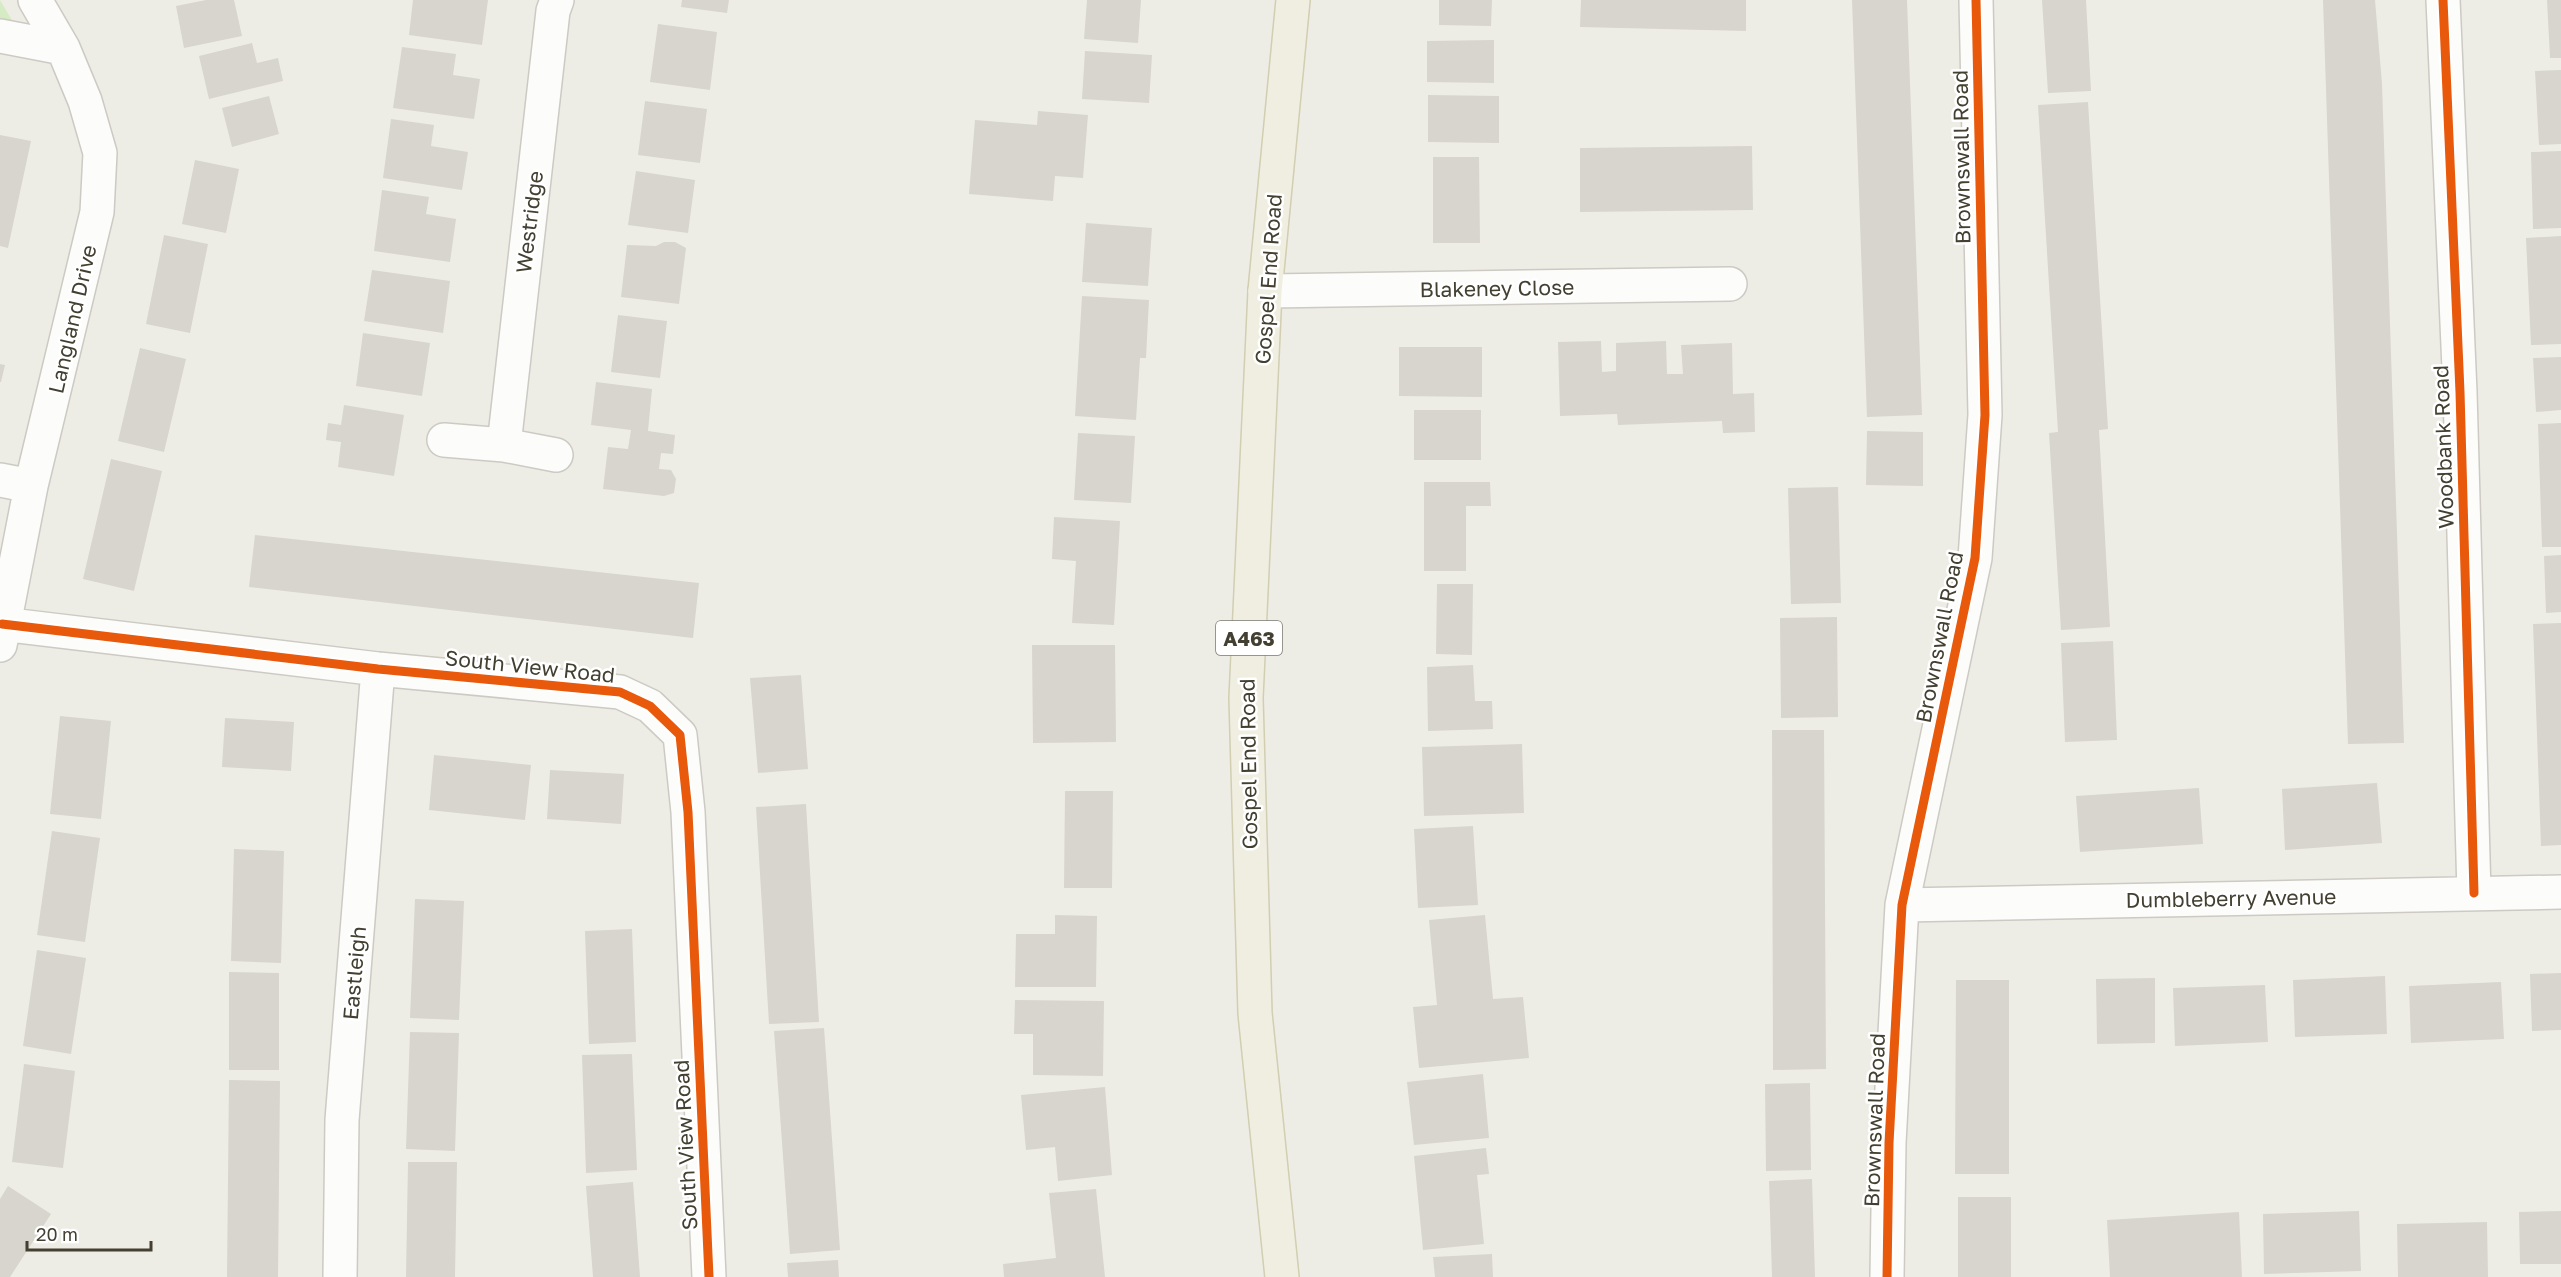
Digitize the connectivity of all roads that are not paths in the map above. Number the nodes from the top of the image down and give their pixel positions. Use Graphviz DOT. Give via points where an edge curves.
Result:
graph roads {
  1 [pos="35,0"];
  2 [pos="557,0"];
  3 [pos="1293,0"];
  4 [pos="1976,0"];
  5 [pos="2443,0"];
  6 [pos="0,36"];
  7 [pos="63,48"];
  8 [pos="1730,284"];
  9 [pos="1265,291"];
  10 [pos="444,440"];
  11 [pos="504,445"];
  12 [pos="556,455"];
  13 [pos="0,480"];
  14 [pos="31,486"];
  15 [pos="1,635"];
  16 [pos="378,669"];
  17 [pos="2561,892"];
  18 [pos="2474,893"];
  19 [pos="1902,905"];
  20 [pos="340,1277"];
  21 [pos="709,1277"];
  22 [pos="1282,1277"];
  23 [pos="1887,1277"];
  1 -- 7 [label="street, Langland Drive"];
  2 -- 11 [label="street, Westridge"];
  3 -- 9 [label="main road, Gospel End Road / A463"];
  4 -- 19 [label="street, Brownswall Road" via="1985,415 1975,558"];
  5 -- 18 [label="street, Woodbank Road" via="2460,392"];
  6 -- 7 [label="street"];
  7 -- 14 [label="street, Langland Drive" via="85,101 100,153 97,212"];
  8 -- 9 [label="street, Blakeney Close"];
  9 -- 22 [label="main road, Gospel End Road / A463" via="1246,698 1255,1013"];
  10 -- 11 [label="street"];
  11 -- 12 [label="street"];
  13 -- 14 [label="street"];
  14 -- 15 [label="street, Langland Drive"];
  15 -- 16 [label="street, South View Road"];
  16 -- 20 [label="street, Eastleigh" via="342,1120"];
  16 -- 21 [label="street, South View Road" via="620,692 650,706 680,735 688,812"];
  17 -- 18 [label="street, Dumbleberry Avenue"];
  18 -- 19 [label="street, Dumbleberry Avenue"];
  19 -- 23 [label="street, Brownswall Road" via="1889,1143"];
}
